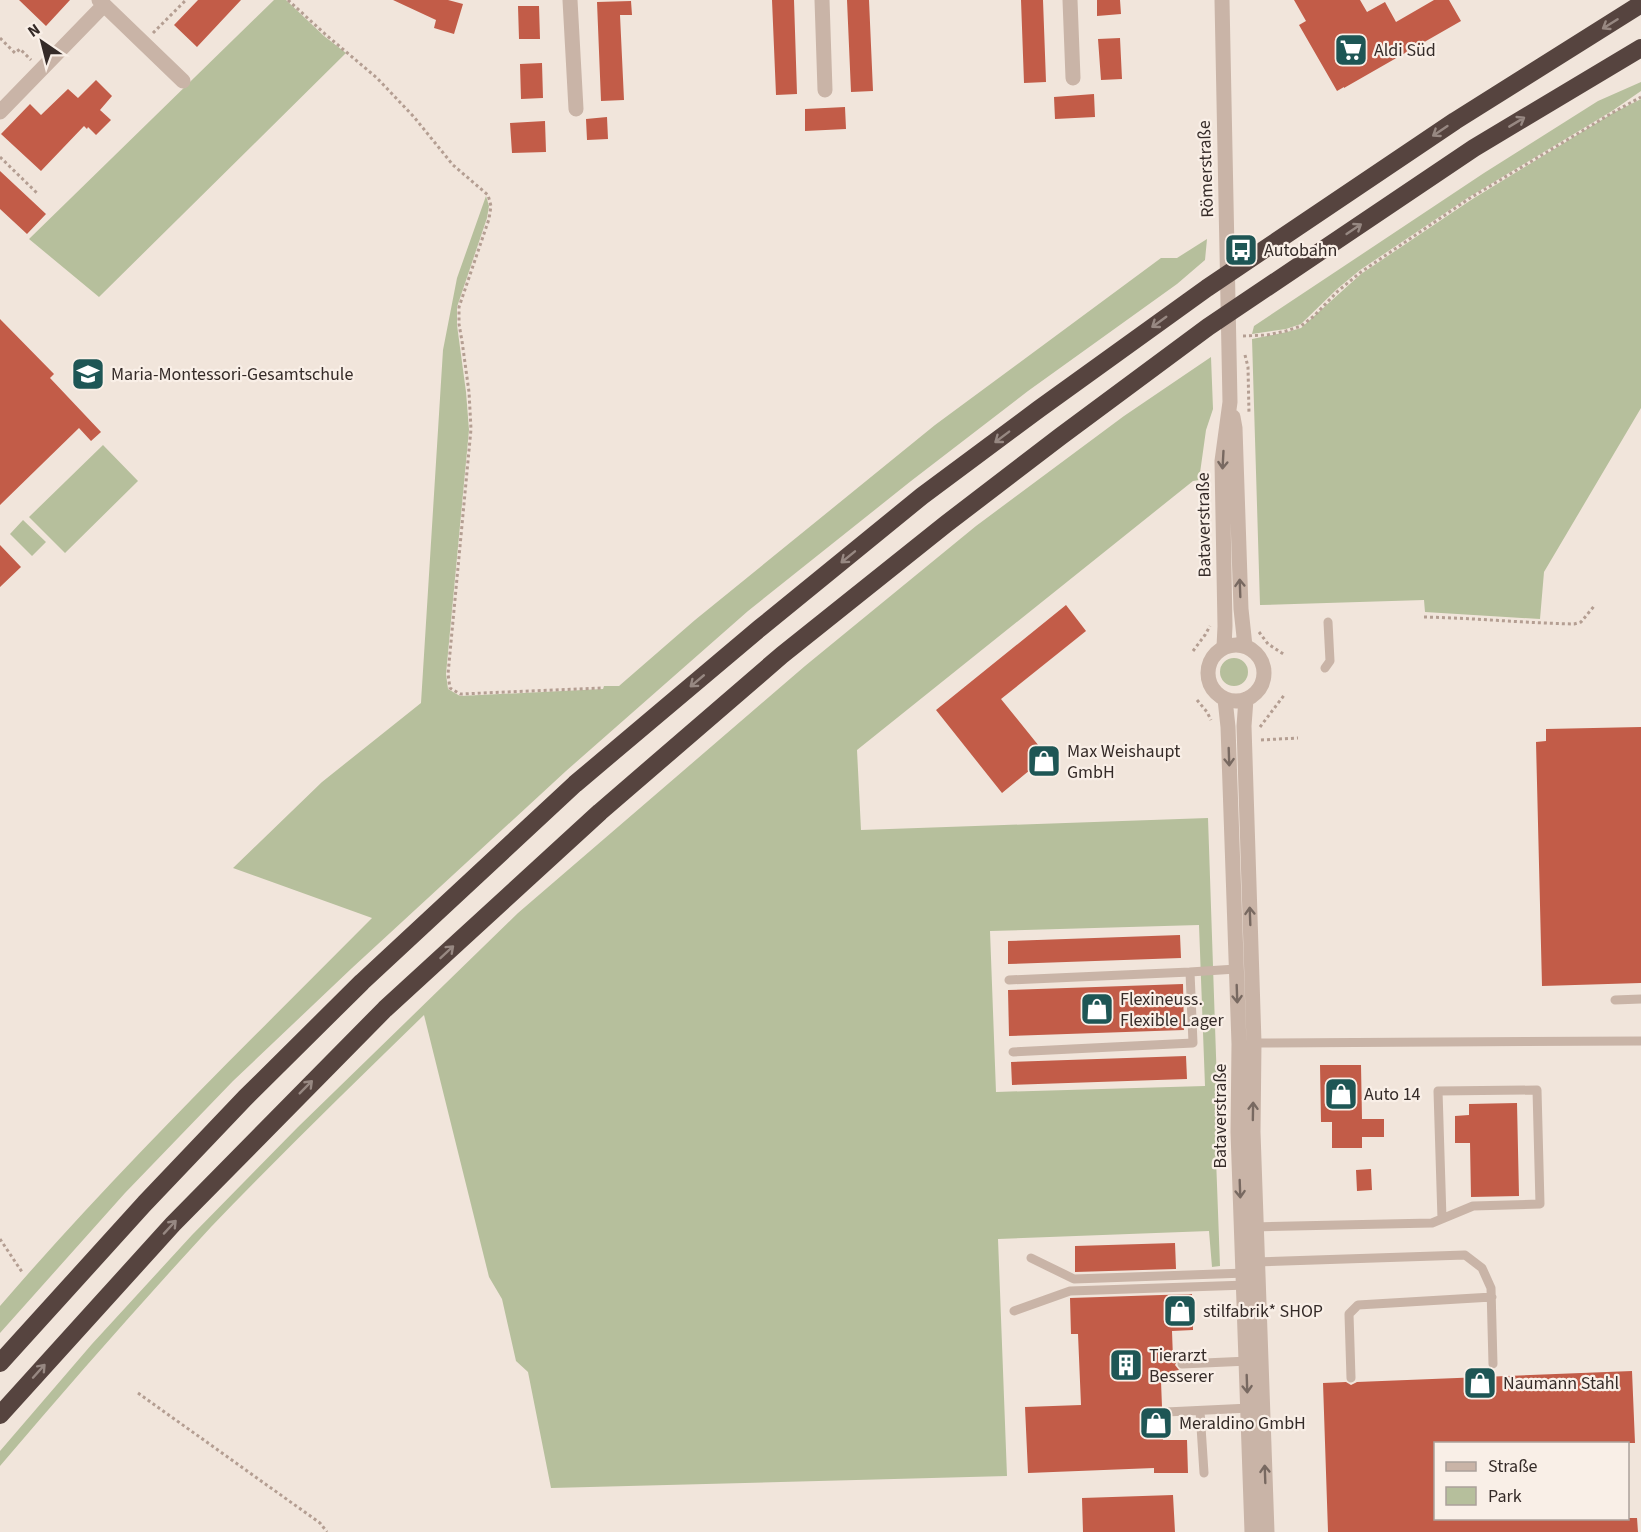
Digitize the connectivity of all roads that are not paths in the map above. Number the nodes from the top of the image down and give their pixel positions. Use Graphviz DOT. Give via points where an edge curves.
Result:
graph roads {
  1 [pos="570,0"];
  2 [pos="822,0"];
  3 [pos="1070,0"];
  4 [pos="1222,0"];
  5 [pos="101,2"];
  6 [pos="1641,4"];
  7 [pos="1641,48"];
  8 [pos="1073,78"];
  9 [pos="183,81"];
  10 [pos="825,90"];
  11 [pos="576,109"];
  12 [pos="0,112"];
  13 [pos="1229,337"];
  14 [pos="1230,402"];
  15 [pos="1328,622"];
  16 [pos="1245,646"];
  17 [pos="1224,647"];
  18 [pos="1325,668"];
  19 [pos="1225,699"];
  20 [pos="1246,699"];
  21 [pos="1236,969"];
  22 [pos="1190,972"];
  23 [pos="1010,980"];
  24 [pos="1641,999"];
  25 [pos="1615,1000"];
  26 [pos="1641,1041"];
  27 [pos="1246,1043"];
  28 [pos="1013,1052"];
  29 [pos="1442,1219"];
  30 [pos="1249,1227"];
  31 [pos="1031,1258"];
  32 [pos="1251,1273"];
  33 [pos="1492,1297"];
  34 [pos="1014,1311"];
  35 [pos="1254,1360"];
  36 [pos="0,1363"];
  37 [pos="1182,1364"];
  38 [pos="1494,1364"];
  39 [pos="1351,1378"];
  40 [pos="1255,1408"];
  41 [pos="1200,1411"];
  42 [pos="1166,1412"];
  43 [pos="0,1415"];
  44 [pos="1204,1473"];
  45 [pos="1252,1532"];
  46 [pos="1267,1532"];
  1 -- 11 [label="street"];
  2 -- 10 [label="street"];
  3 -- 8 [label="street"];
  4 -- 13 [label="street, Römerstraße"];
  5 -- 9 [label="street"];
  5 -- 12 [label="street"];
  6 -- 36 [label="highway, one-way" via="1455,121 1207,288 922,496 760,628 575,784 362,982 145,1203"];
  43 -- 7 [label="highway, one-way" via="172,1224 385,1009 600,812 782,655 937,531 1208,327 1474,148"];
  13 -- 14 [label="street, Bataverstraße"];
  16 -- 14 [label="street, Bataverstraße, one-way" via="1235,428"];
  14 -- 17 [label="street, Bataverstraße, one-way" via="1222,461"];
  15 -- 18 [label="lane" via="1330,661"];
  16 -- 17 [label="street"];
  16 -- 20 [label="street" via="1256,653 1264,674 1256,693"];
  17 -- 19 [label="street" via="1209,663 1208,675 1210,685"];
  19 -- 20 [label="street"];
  19 -- 21 [label="street, Bataverstraße, one-way"];
  27 -- 20 [label="street, Bataverstraße, one-way"];
  21 -- 22 [label="lane"];
  21 -- 27 [label="street, Bataverstraße, one-way"];
  22 -- 23 [label="lane"];
  22 -- 28 [label="lane" via="1193,1043"];
  24 -- 25 [label="lane"];
  26 -- 27 [label="lane"];
  27 -- 30 [label="street, Bataverstraße" via="1238,1132"];
  29 -- 29 [label="lane" via="1473,1206 1540,1204 1538,1090 1438,1091"];
  29 -- 30 [label="lane" via="1432,1223"];
  30 -- 32 [label="street, Bataverstraße"];
  31 -- 32 [label="lane" via="1074,1279"];
  32 -- 33 [label="lane" via="1465,1255 1482,1268"];
  32 -- 34 [label="lane" via="1070,1291"];
  32 -- 35 [label="street, Bataverstraße"];
  33 -- 38 [label="lane"];
  33 -- 39 [label="lane" via="1358,1305 1349,1314"];
  35 -- 37 [label="lane"];
  35 -- 40 [label="street, Bataverstraße"];
  40 -- 41 [label="lane"];
  40 -- 45 [label="street, Bataverstraße"];
  46 -- 40 [label="street, Bataverstraße, one-way"];
  41 -- 42 [label="lane"];
  41 -- 44 [label="lane"];
}
